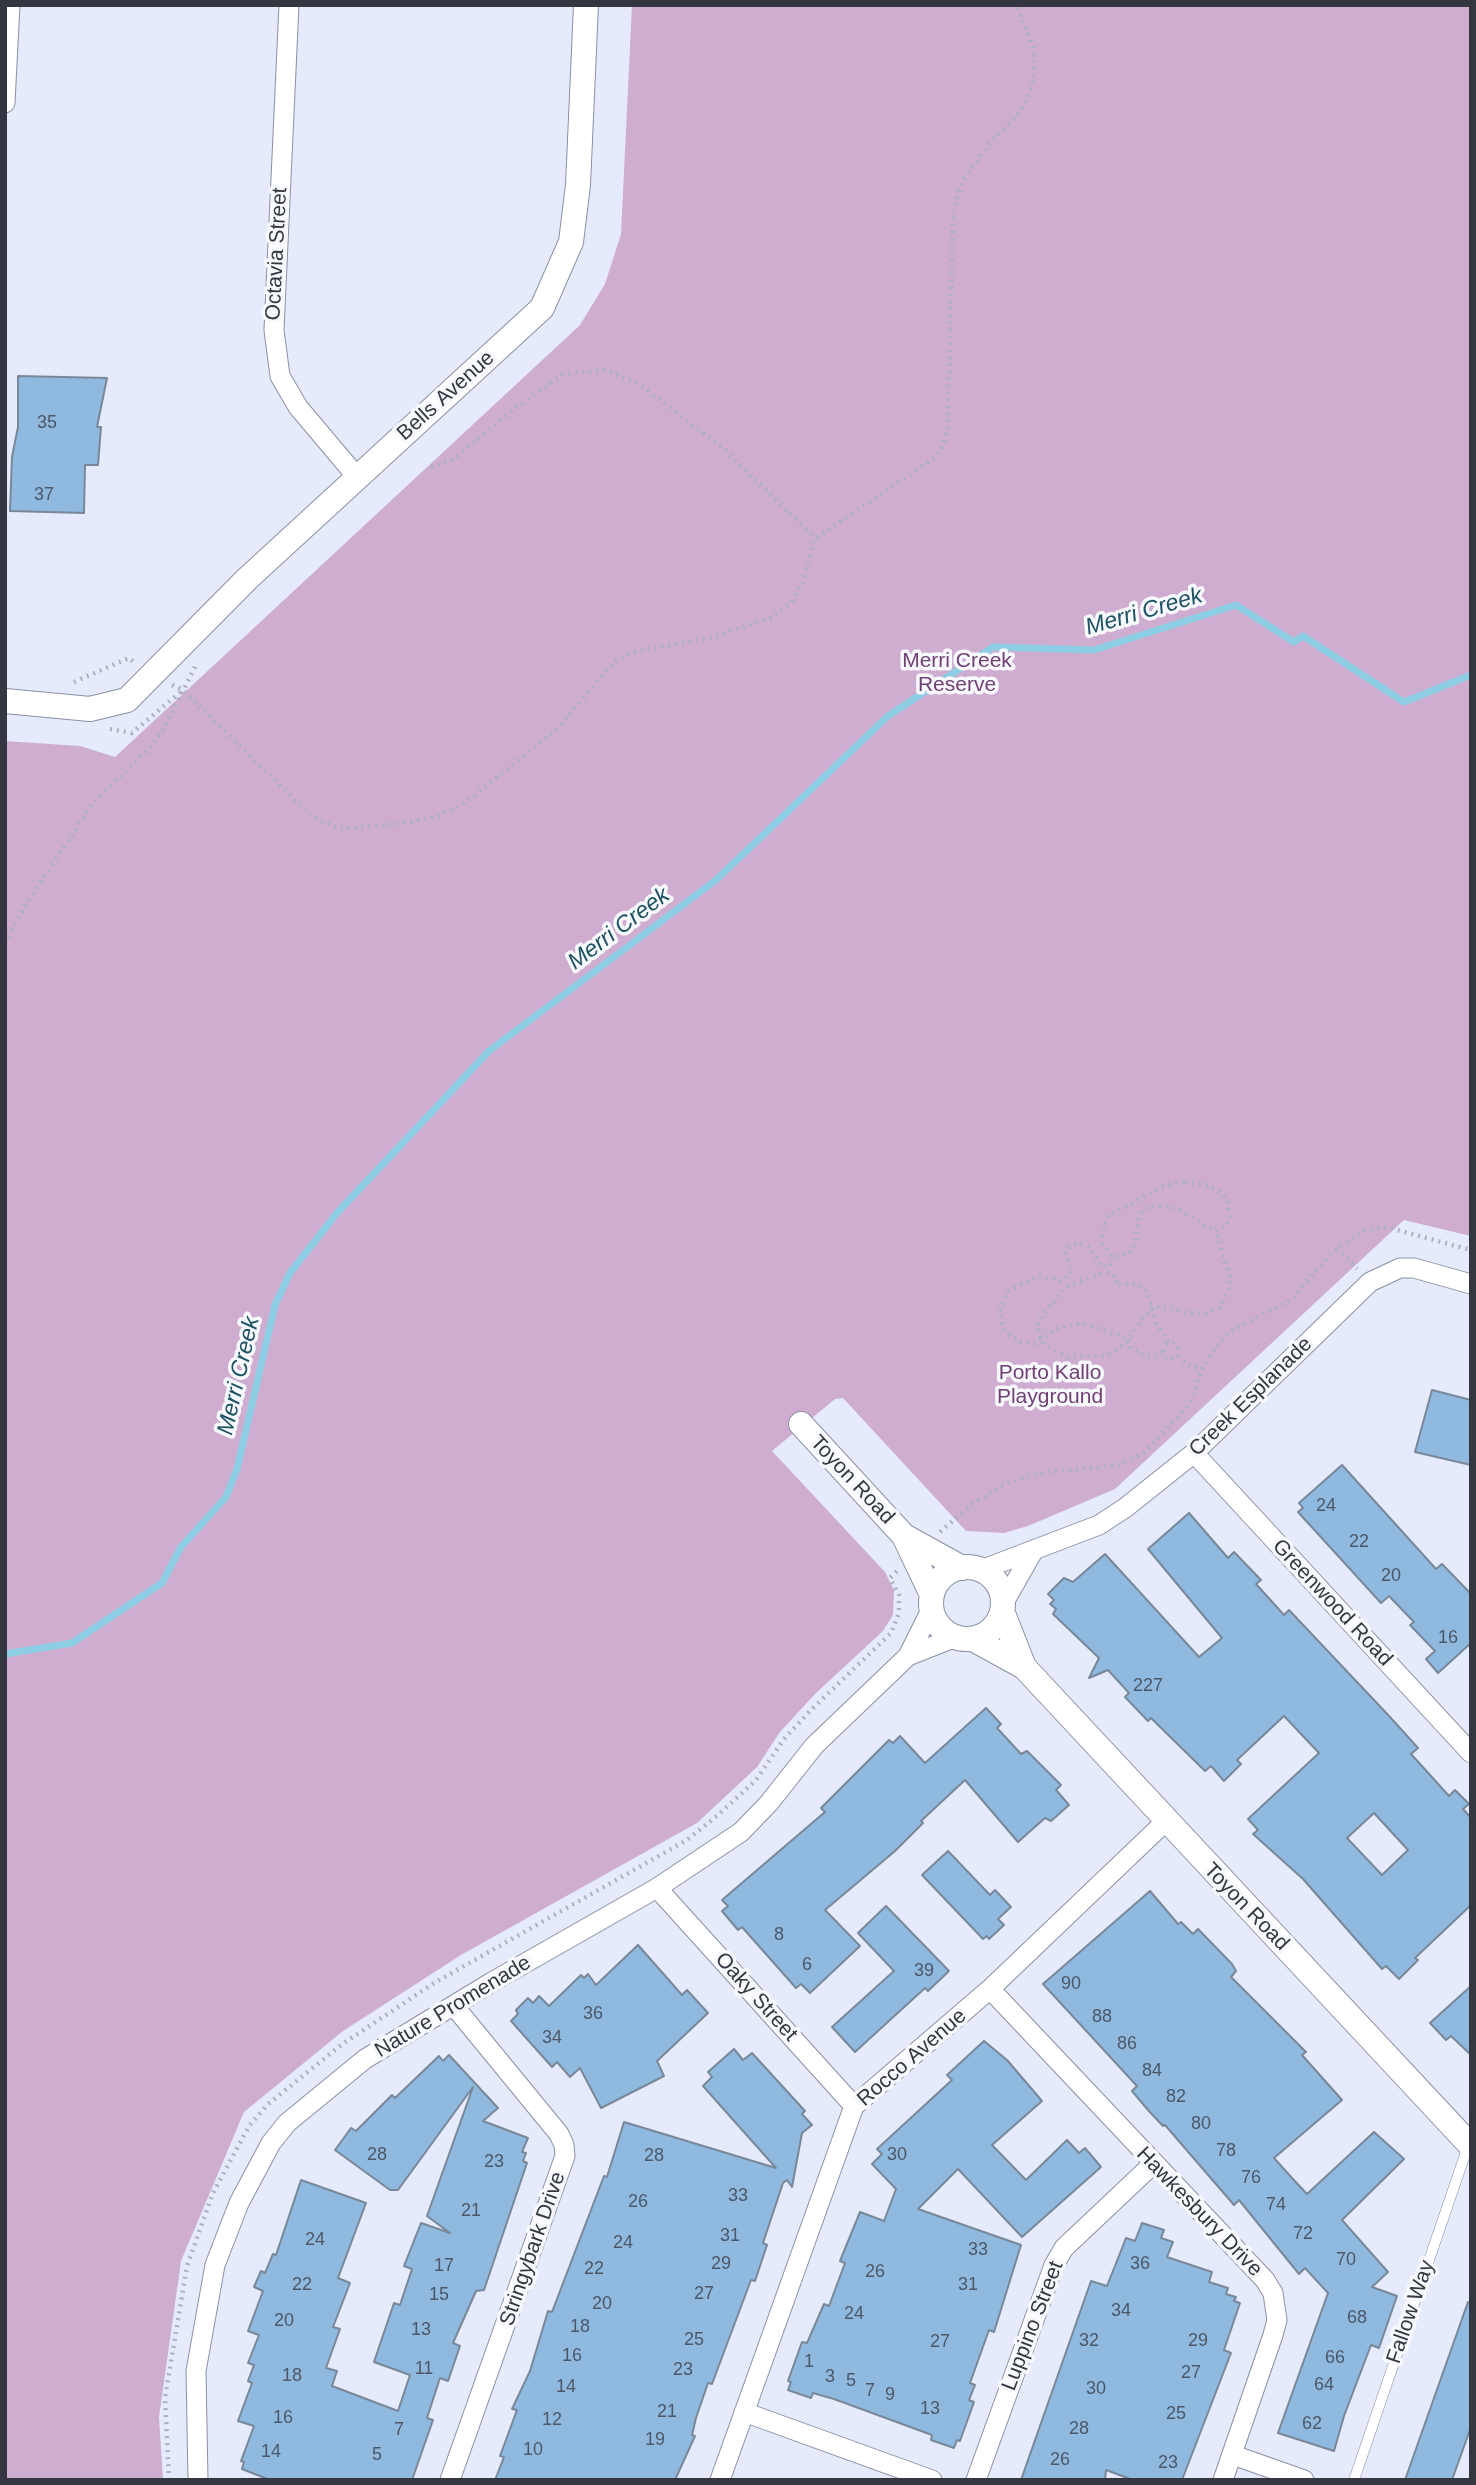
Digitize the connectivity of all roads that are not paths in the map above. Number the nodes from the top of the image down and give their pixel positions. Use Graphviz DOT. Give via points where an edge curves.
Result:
graph roads {
  1 [pos="10,5"];
  2 [pos="289,5"];
  3 [pos="586,5"];
  4 [pos="5,103"];
  5 [pos="357,477"];
  6 [pos="5,701"];
  7 [pos="1471,1284"];
  8 [pos="801,1424"];
  9 [pos="1194,1454"];
  10 [pos="904,1536"];
  11 [pos="1032,1552"];
  12 [pos="971,1569"];
  13 [pos="932,1602"];
  14 [pos="1002,1607"];
  15 [pos="965,1638"];
  16 [pos="908,1656"];
  17 [pos="1024,1667"];
  18 [pos="1471,1754"];
  19 [pos="1164,1822"];
  20 [pos="657,1888"];
  21 [pos="990,1989"];
  22 [pos="453,2006"];
  23 [pos="854,2106"];
  24 [pos="1470,2145"];
  25 [pos="1153,2164"];
  26 [pos="744,2412"];
  27 [pos="1233,2455"];
  28 [pos="198,2480"];
  29 [pos="450,2480"];
  30 [pos="720,2480"];
  31 [pos="932,2480"];
  32 [pos="976,2480"];
  33 [pos="1223,2480"];
  34 [pos="1304,2480"];
  35 [pos="1354,2480"];
  1 -- 4 [label="street"];
  2 -- 5 [label="street, Octavia Street" via="274,330 280,376 298,407"];
  3 -- 5 [label="street, Bells Avenue" via="572,242 542,308"];
  5 -- 6 [label="street, Bells Avenue" via="127,700 90,709"];
  7 -- 9 [label="street, Creek Esplanade" via="1414,1268 1400,1268 1370,1282"];
  8 -- 10 [label="street, Toyon Road"];
  9 -- 11 [label="street, Creek Esplanade" via="1099,1525"];
  9 -- 18 [label="street, Greenwood Road"];
  10 -- 12 [label="street, Toyon Road"];
  10 -- 13 [label="street, Toyon Road"];
  11 -- 12 [label="street, Creek Esplanade"];
  11 -- 14 [label="street"];
  12 -- 13 [label="street" via="943,1576"];
  12 -- 14 [label="street" via="997,1583"];
  13 -- 15 [label="street" via="940,1627"];
  13 -- 16 [label="street, Nature Promenade"];
  14 -- 15 [label="street" via="992,1629"];
  14 -- 17 [label="street, Toyon Road"];
  15 -- 16 [label="street, Nature Promenade"];
  15 -- 17 [label="street, Toyon Road"];
  16 -- 20 [label="street, Nature Promenade" via="814,1746 741,1832"];
  17 -- 19 [label="street, Toyon Road"];
  19 -- 21 [label="street, Rocco Avenue"];
  19 -- 24 [label="street, Toyon Road"];
  20 -- 22 [label="street, Nature Promenade"];
  20 -- 23 [label="street, Oaky Street"];
  21 -- 23 [label="street, Rocco Avenue"];
  21 -- 25 [label="street, Hawkesbury Drive"];
  22 -- 28 [label="street, Nature Promenade" via="365,2059 287,2123 271,2143 239,2203 215,2265 202,2325 196,2371"];
  22 -- 29 [label="street, Stringybark Drive" via="559,2134 565,2156"];
  23 -- 26 [label="street, Rocco Avenue"];
  24 -- 35 [label="lane, Fallow Way"];
  25 -- 27 [label="street, Hawkesbury Drive" via="1265,2280 1277,2305 1273,2335"];
  25 -- 32 [label="street, Luppino Street" via="1064,2248 1054,2265"];
  26 -- 30 [label="street, Rocco Avenue"];
  26 -- 31 [label="street"];
  27 -- 33 [label="street, Hawkesbury Drive"];
  27 -- 34 [label="street"];
}
